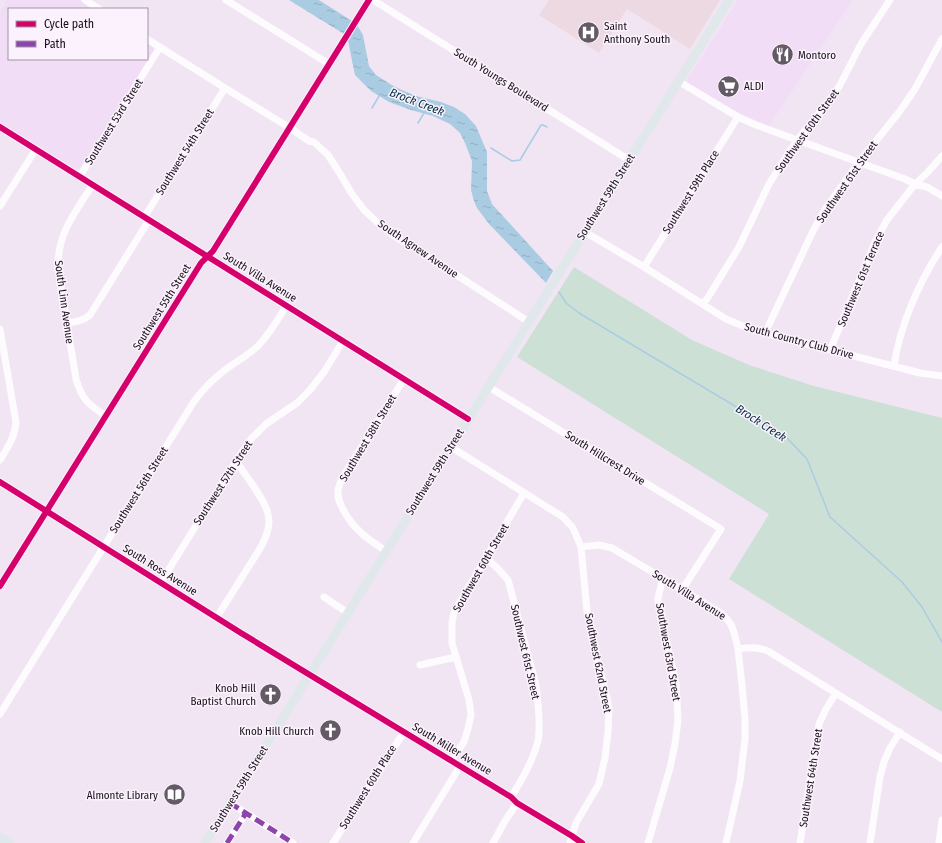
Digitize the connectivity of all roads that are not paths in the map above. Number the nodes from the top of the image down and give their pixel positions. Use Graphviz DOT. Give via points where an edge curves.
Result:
graph roads {
  1 [pos="85,0"];
  2 [pos="226,0"];
  3 [pos="369,0"];
  4 [pos="373,0"];
  5 [pos="729,0"];
  6 [pos="890,0"];
  7 [pos="98,8"];
  8 [pos="942,39"];
  9 [pos="148,40"];
  10 [pos="160,47"];
  11 [pos="329,64"];
  12 [pos="678,81"];
  13 [pos="225,88"];
  14 [pos="738,117"];
  15 [pos="0,127"];
  16 [pos="290,128"];
  17 [pos="798,139"];
  18 [pos="36,149"];
  19 [pos="942,156"];
  20 [pos="629,160"];
  21 [pos="859,162"];
  22 [pos="80,176"];
  23 [pos="93,184"];
  24 [pos="915,184"];
  25 [pos="942,196"];
  26 [pos="0,206"];
  27 [pos="147,218"];
  28 [pos="585,232"];
  29 [pos="942,247"];
  30 [pos="208,256"];
  31 [pos="644,267"];
  32 [pos="702,304"];
  33 [pos="286,306"];
  34 [pos="529,322"];
  35 [pos="67,323"];
  36 [pos="0,329"];
  37 [pos="765,333"];
  38 [pos="343,341"];
  39 [pos="830,350"];
  40 [pos="894,366"];
  41 [pos="942,376"];
  42 [pos="404,379"];
  43 [pos="489,387"];
  44 [pos="106,416"];
  45 [pos="468,419"];
  46 [pos="451,447"];
  47 [pos="0,460"];
  48 [pos="236,461"];
  49 [pos="0,482"];
  50 [pos="524,493"];
  51 [pos="47,511"];
  52 [pos="104,547"];
  53 [pos="581,547"];
  54 [pos="386,551"];
  55 [pos="486,559"];
  56 [pos="663,578"];
  57 [pos="161,582"];
  58 [pos="0,586"];
  59 [pos="682,590"];
  60 [pos="324,597"];
  61 [pos="348,613"];
  62 [pos="217,617"];
  63 [pos="738,649"];
  64 [pos="456,657"];
  65 [pos="420,665"];
  66 [pos="310,674"];
  67 [pos="836,693"];
  68 [pos="0,714"];
  69 [pos="404,732"];
  70 [pos="900,732"];
  71 [pos="942,758"];
  72 [pos="451,761"];
  73 [pos="460,766"];
  74 [pos="511,797"];
  75 [pos="230,803"];
  76 [pos="517,803"];
  77 [pos="246,813"];
  78 [pos="942,820"];
  79 [pos="0,837"];
  80 [pos="571,840"];
  81 [pos="284,841"];
  82 [pos="9,843"];
  83 [pos="205,843"];
  84 [pos="227,843"];
  85 [pos="293,843"];
  86 [pos="333,843"];
  87 [pos="413,843"];
  88 [pos="493,843"];
  89 [pos="582,843"];
  90 [pos="648,843"];
  91 [pos="726,843"];
  92 [pos="800,843"];
  93 [pos="870,843"];
  94 [pos="939,843"];
  1 -- 7 [label="street"];
  2 -- 11 [label="street"];
  3 -- 11 [label="street, Southwest 55th Street"];
  4 -- 20 [label="street, South Youngs Boulevard"];
  5 -- 12 [label="main road, Southwest 59th Street"];
  6 -- 17 [label="street, Southwest 60th Street" via="861,44 840,85"];
  8 -- 21 [label="street, Southwest 61st Street" via="900,111"];
  9 -- 10 [label="street, South Agnew Avenue"];
  10 -- 13 [label="street, South Agnew Avenue"];
  10 -- 22 [label="street, Southwest 53rd Street"];
  11 -- 16 [label="street, Southwest 55th Street"];
  12 -- 14 [label="street"];
  12 -- 20 [label="main road, Southwest 59th Street"];
  13 -- 16 [label="street, South Agnew Avenue"];
  13 -- 27 [label="street, Southwest 54th Street"];
  14 -- 17 [label="street"];
  14 -- 31 [label="street, Southwest 59th Place"];
  15 -- 18 [label="street, South Villa Avenue"];
  16 -- 30 [label="street, Southwest 55th Street"];
  16 -- 34 [label="street, South Agnew Avenue" via="314,142 328,155 352,194 377,222 397,238"];
  17 -- 21 [label="street"];
  17 -- 32 [label="street, Southwest 60th Street" via="769,184 733,258"];
  18 -- 22 [label="street, South Villa Avenue"];
  18 -- 26 [label="street"];
  19 -- 24 [label="street, Southwest 61st Terrace"];
  20 -- 28 [label="main road, Southwest 59th Street"];
  21 -- 24 [label="street"];
  21 -- 37 [label="street, Southwest 61st Street" via="817,224"];
  22 -- 23 [label="street, South Villa Avenue"];
  23 -- 27 [label="street, South Villa Avenue"];
  23 -- 35 [label="street, South Linn Avenue" via="67,225 58,251 58,268"];
  24 -- 25 [label="street" via="927,187"];
  24 -- 39 [label="street, Southwest 61st Terrace" via="887,220 876,240"];
  27 -- 30 [label="street, South Villa Avenue"];
  27 -- 35 [label="street, Southwest 54th Street" via="90,315 82,320"];
  28 -- 31 [label="street, South Country Club Drive"];
  28 -- 34 [label="main road, Southwest 59th Street"];
  29 -- 40 [label="street" via="917,291 896,349"];
  30 -- 33 [label="street, South Villa Avenue"];
  30 -- 44 [label="street, Southwest 55th Street" via="201,263"];
  31 -- 32 [label="street, South Country Club Drive"];
  32 -- 37 [label="street, South Country Club Drive" via="726,319"];
  33 -- 38 [label="street, South Villa Avenue"];
  33 -- 52 [label="street, Southwest 56th Street" via="258,345 218,375 199,394"];
  34 -- 43 [label="main road, Southwest 59th Street"];
  35 -- 44 [label="street, South Linn Avenue" via="76,379 82,396"];
  36 -- 47 [label="street" via="16,422 13,437"];
  37 -- 39 [label="street, South Country Club Drive"];
  38 -- 42 [label="street, South Villa Avenue"];
  38 -- 48 [label="street, Southwest 57th Street" via="310,390 259,430"];
  39 -- 40 [label="street, South Country Club Drive"];
  40 -- 41 [label="street, South Country Club Drive"];
  42 -- 45 [label="street, South Villa Avenue"];
  42 -- 54 [label="street, Southwest 58th Street" via="344,475 338,490 340,502 352,524"];
  43 -- 45 [label="main road, Southwest 59th Street"];
  43 -- 59 [label="street, South Hillcrest Drive" via="721,529"];
  44 -- 51 [label="street, Southwest 55th Street"];
  45 -- 46 [label="main road, Southwest 59th Street"];
  46 -- 50 [label="street"];
  46 -- 54 [label="main road, Southwest 59th Street"];
  48 -- 57 [label="street, Southwest 57th Street"];
  48 -- 62 [label="street" via="266,508 268,526 261,547"];
  49 -- 51 [label="street, South Ross Avenue"];
  50 -- 53 [label="street" via="563,518 573,528"];
  50 -- 55 [label="street, Southwest 60th Street"];
  51 -- 52 [label="street, South Ross Avenue"];
  51 -- 58 [label="street, Southwest 55th Street"];
  52 -- 57 [label="street, South Ross Avenue"];
  52 -- 68 [label="street, Southwest 56th Street"];
  53 -- 56 [label="street, South Villa Avenue" via="599,545 612,548"];
  53 -- 80 [label="street, Southwest 62nd Street" via="587,610 609,709 605,758 599,784 576,823"];
  54 -- 61 [label="main road, Southwest 59th Street"];
  55 -- 64 [label="street, Southwest 60th Street" via="454,612 452,643"];
  55 -- 74 [label="street, Southwest 61st Street" via="508,580 536,685 538,740 531,760"];
  56 -- 59 [label="street, South Villa Avenue"];
  56 -- 90 [label="street, Southwest 63rd Street" via="658,598 659,608 676,684 678,719 670,768"];
  57 -- 62 [label="street, South Ross Avenue"];
  59 -- 63 [label="street, South Villa Avenue" via="726,617 732,625"];
  60 -- 61 [label="street"];
  61 -- 66 [label="main road, Southwest 59th Street"];
  62 -- 66 [label="street, South Ross Avenue"];
  63 -- 67 [label="street" via="760,648"];
  63 -- 91 [label="street, South Villa Avenue" via="745,712 745,739 740,781"];
  64 -- 65 [label="street"];
  64 -- 72 [label="street, Southwest 60th Street" via="471,715 464,742"];
  66 -- 69 [label="street, South Miller Avenue"];
  66 -- 75 [label="main road, Southwest 59th Street"];
  67 -- 70 [label="street"];
  67 -- 92 [label="street, Southwest 64th Street" via="819,724"];
  69 -- 72 [label="street, South Miller Avenue"];
  69 -- 86 [label="street, Southwest 60th Place"];
  70 -- 71 [label="street"];
  70 -- 93 [label="street" via="884,762"];
  72 -- 73 [label="street, South Miller Avenue"];
  73 -- 74 [label="street, South Miller Avenue"];
  73 -- 87 [label="street"];
  74 -- 76 [label="street, South Miller Avenue"];
  75 -- 77 [label="street"];
  75 -- 83 [label="main road, Southwest 59th Street"];
  76 -- 80 [label="street, South Miller Avenue"];
  76 -- 88 [label="street"];
  77 -- 81 [label="street"];
  77 -- 84 [label="street"];
  78 -- 94 [label="street"];
  79 -- 82 [label="main road"];
  80 -- 89 [label="street, South Miller Avenue"];
  81 -- 85 [label="street"];
}
